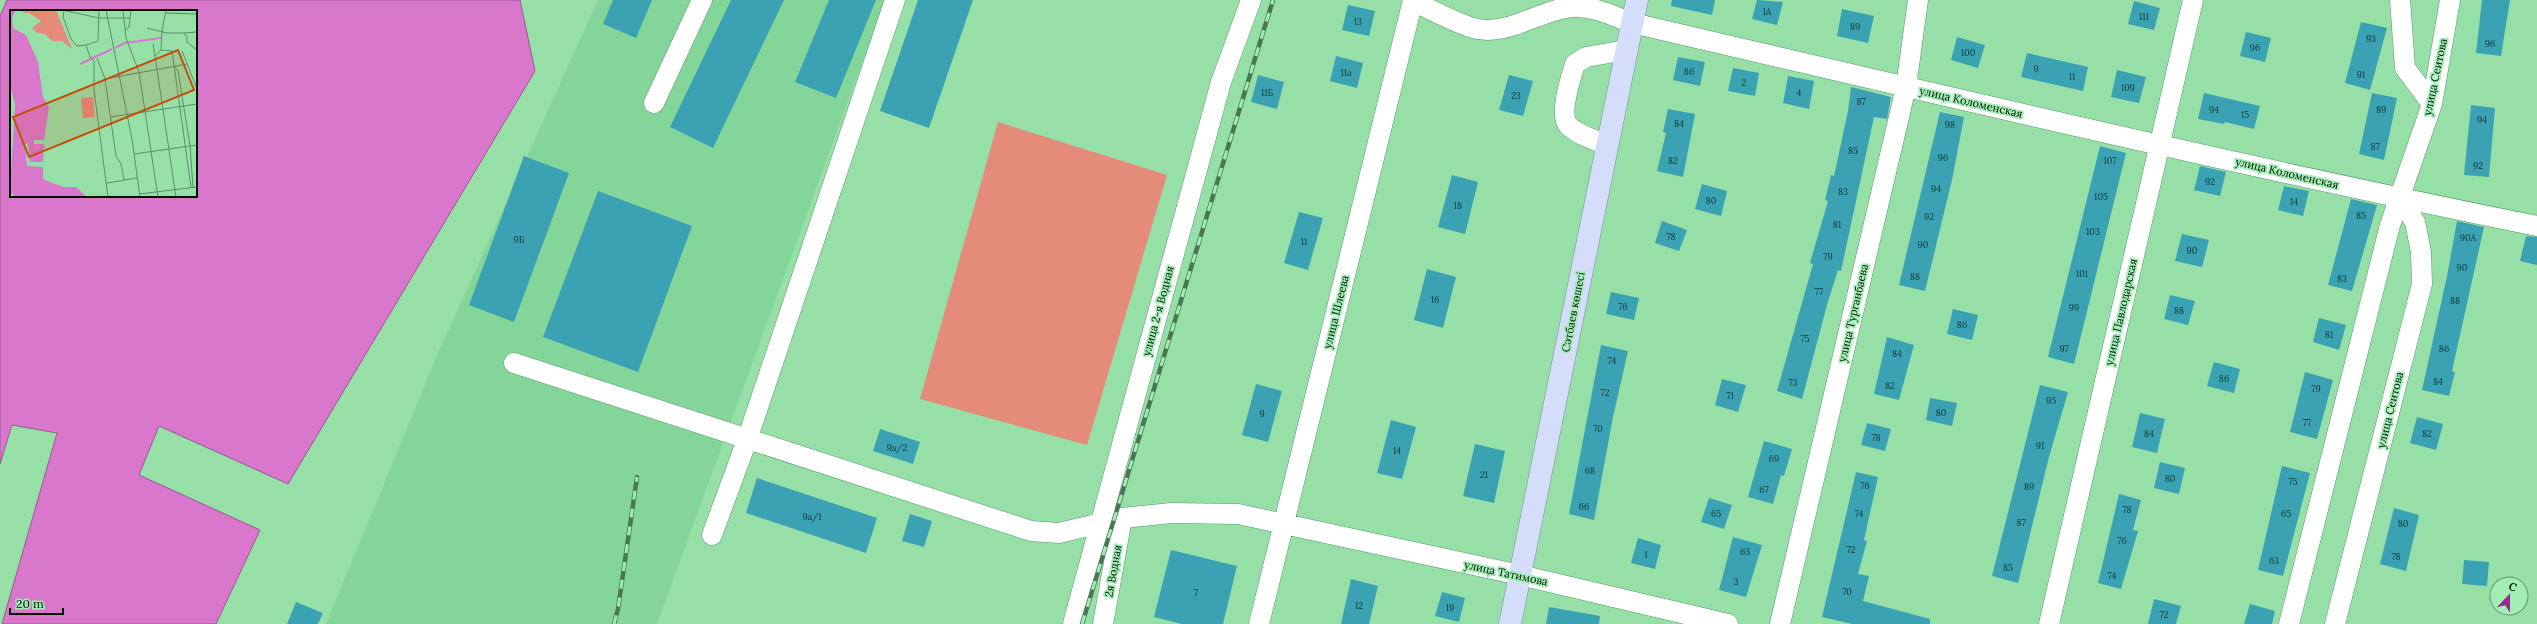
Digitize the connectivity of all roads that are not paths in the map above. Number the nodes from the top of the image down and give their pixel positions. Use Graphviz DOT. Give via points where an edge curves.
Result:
graph roads {
  1 [pos="702,0"];
  2 [pos="895,0"];
  3 [pos="1251,0"];
  4 [pos="1637,0"];
  5 [pos="1918,0"];
  6 [pos="2193,0"];
  7 [pos="2400,0"];
  8 [pos="2450,0"];
  9 [pos="1413,1"];
  10 [pos="1632,24"];
  11 [pos="1626,50"];
  12 [pos="1906,87"];
  13 [pos="654,103"];
  14 [pos="2432,104"];
  15 [pos="2160,144"];
  16 [pos="1607,145"];
  17 [pos="2400,198"];
  18 [pos="2537,226"];
  19 [pos="514,363"];
  20 [pos="747,440"];
  21 [pos="1122,518"];
  22 [pos="1100,523"];
  23 [pos="1283,525"];
  24 [pos="712,535"];
  25 [pos="1520,575"];
  26 [pos="1073,624"];
  27 [pos="1103,624"];
  28 [pos="1258,624"];
  29 [pos="1510,624"];
  30 [pos="1728,624"];
  31 [pos="1780,624"];
  32 [pos="2049,624"];
  33 [pos="2289,624"];
  34 [pos="2335,624"];
  1 -- 13 [label="street"];
  2 -- 20 [label="street"];
  3 -- 22 [label="street, улица 2-я Водная" via="1221,82"];
  4 -- 10 [label="main road, Сәтбаев көшесі"];
  5 -- 12 [label="street, улица Турганбаева"];
  6 -- 15 [label="street, улица Павлодарская"];
  7 -- 14 [label="street" via="2405,68"];
  8 -- 14 [label="street, улица Сеитова"];
  9 -- 10 [label="street, улица Коломенская" via="1477,30 1504,27 1562,8 1575,7 1596,9"];
  9 -- 23 [label="street, улица Шлеева"];
  10 -- 11 [label="main road, Сәтбаев көшесі"];
  10 -- 12 [label="street, улица Коломенская"];
  11 -- 16 [label="main road, Сәтбаев көшесі"];
  11 -- 16 [label="street" via="1586,57 1575,64 1565,105 1564,116 1568,125"];
  12 -- 15 [label="street, улица Коломенская"];
  12 -- 31 [label="street, улица Турганбаева"];
  14 -- 17 [label="street, улица Сеитова"];
  15 -- 17 [label="street, улица Коломенская"];
  15 -- 32 [label="street, улица Павлодарская"];
  16 -- 25 [label="main road, Сәтбаев көшесі"];
  17 -- 18 [label="street, улица Коломенская"];
  17 -- 33 [label="street, улица Сеитова" via="2390,225"];
  17 -- 34 [label="street, улица Сеитова" via="2415,222 2421,252 2422,284"];
  19 -- 20 [label="street, улица Татимова"];
  20 -- 22 [label="street, улица Татимова" via="1031,531 1059,533"];
  20 -- 24 [label="street"];
  21 -- 22 [label="street, улица Татимова"];
  21 -- 23 [label="street, улица Татимова" via="1172,513 1238,514"];
  21 -- 27 [label="street, 2я Водная"];
  22 -- 26 [label="street, улица 2-я Водная"];
  23 -- 25 [label="street, улица Татимова"];
  23 -- 28 [label="street, улица Шлеева"];
  25 -- 29 [label="main road, Сәтбаев көшесі"];
  25 -- 30 [label="street, улица Татимова"];
}
